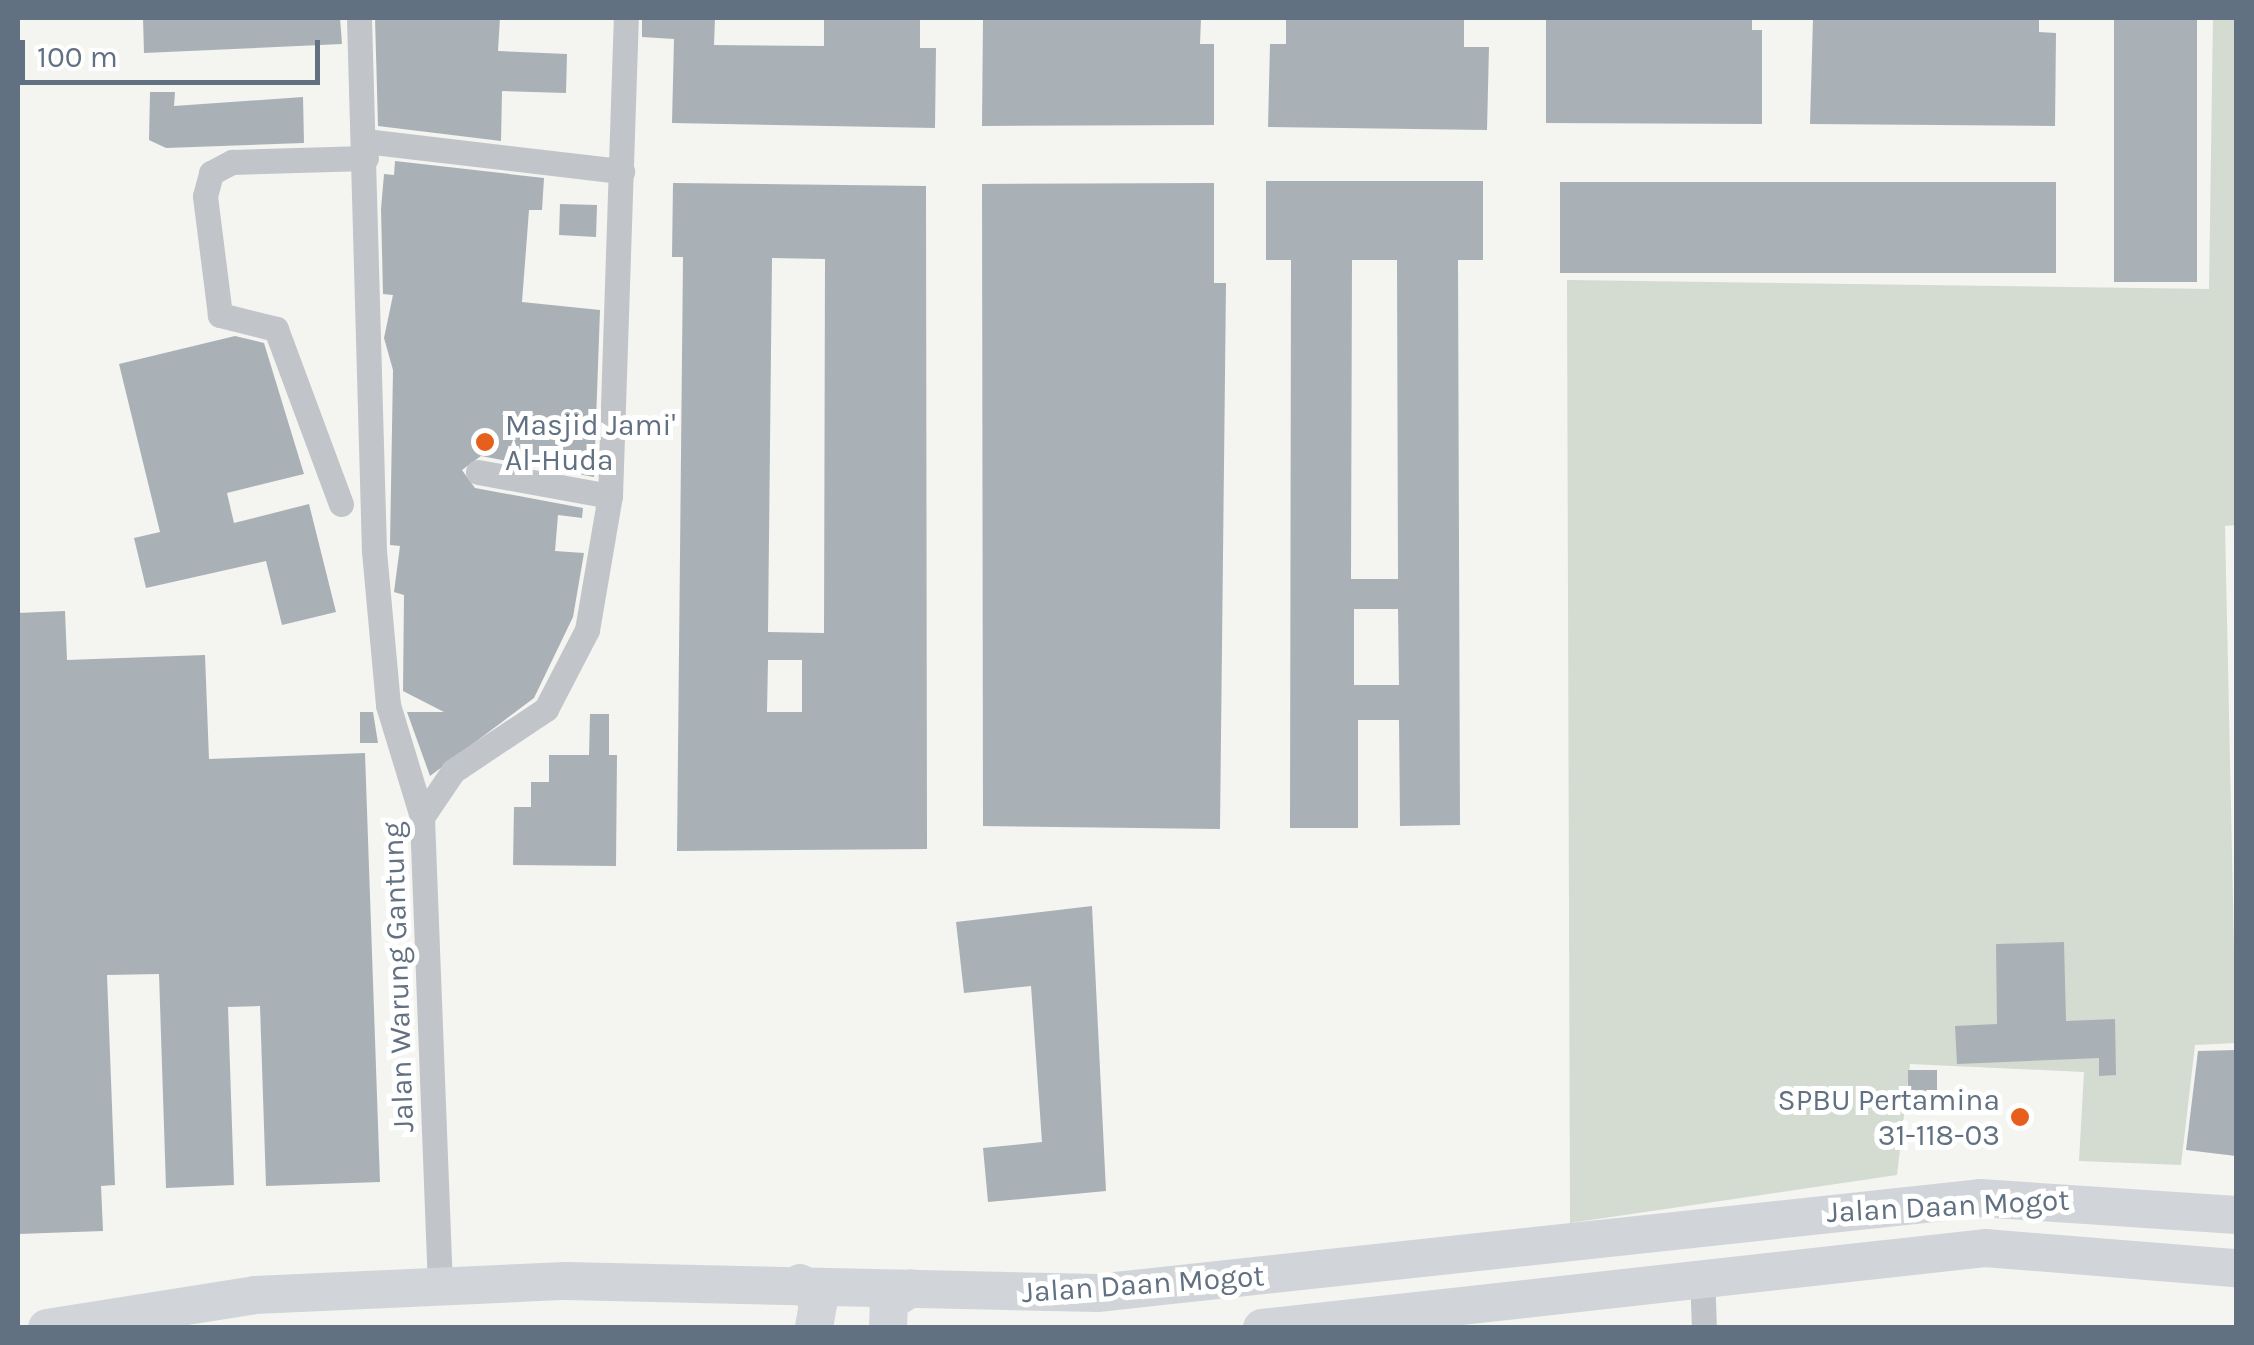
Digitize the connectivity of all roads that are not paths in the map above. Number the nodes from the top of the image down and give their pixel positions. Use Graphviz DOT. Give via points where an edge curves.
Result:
graph roads {
  1 [pos="359,18"];
  2 [pos="626,18"];
  3 [pos="365,149"];
  4 [pos="622,170"];
  5 [pos="478,472"];
  6 [pos="610,496"];
  7 [pos="341,504"];
  8 [pos="422,817"];
  9 [pos="2236,1215"];
  10 [pos="2233,1266"];
  11 [pos="1702,1274"];
  12 [pos="800,1283"];
  13 [pos="440,1287"];
  14 [pos="911,1288"];
  15 [pos="1438,1317"];
  16 [pos="47,1328"];
  17 [pos="814,1328"];
  18 [pos="888,1328"];
  19 [pos="1262,1328"];
  20 [pos="1704,1328"];
  1 -- 3 [label="street"];
  2 -- 4 [label="street, Jalan Warung Gantung"];
  3 -- 4 [label="street"];
  3 -- 7 [label="street" via="232,162 211,173 205,196 220,315 276,329"];
  3 -- 8 [label="street" via="374,551 388,705"];
  4 -- 6 [label="street, Jalan Warung Gantung"];
  5 -- 6 [label="street"];
  6 -- 8 [label="street, Jalan Warung Gantung" via="592,612 562,686 530,723 453,771"];
  8 -- 13 [label="street, Jalan Warung Gantung"];
  9 -- 14 [label="highway, Jalan Daan Mogot" via="1980,1198 1146,1289"];
  10 -- 11 [label="highway, Jalan Daan Mogot" via="1985,1248"];
  11 -- 15 [label="highway, Jalan Daan Mogot"];
  11 -- 20 [label="street"];
  12 -- 13 [label="highway, Jalan Daan Mogot"];
  12 -- 14 [label="highway, Jalan Daan Mogot"];
  12 -- 17 [label="highway" via="819,1299"];
  13 -- 16 [label="highway, Jalan Daan Mogot" via="256,1295"];
  14 -- 18 [label="highway" via="889,1302"];
  15 -- 19 [label="highway, Jalan Daan Mogot"];
}
